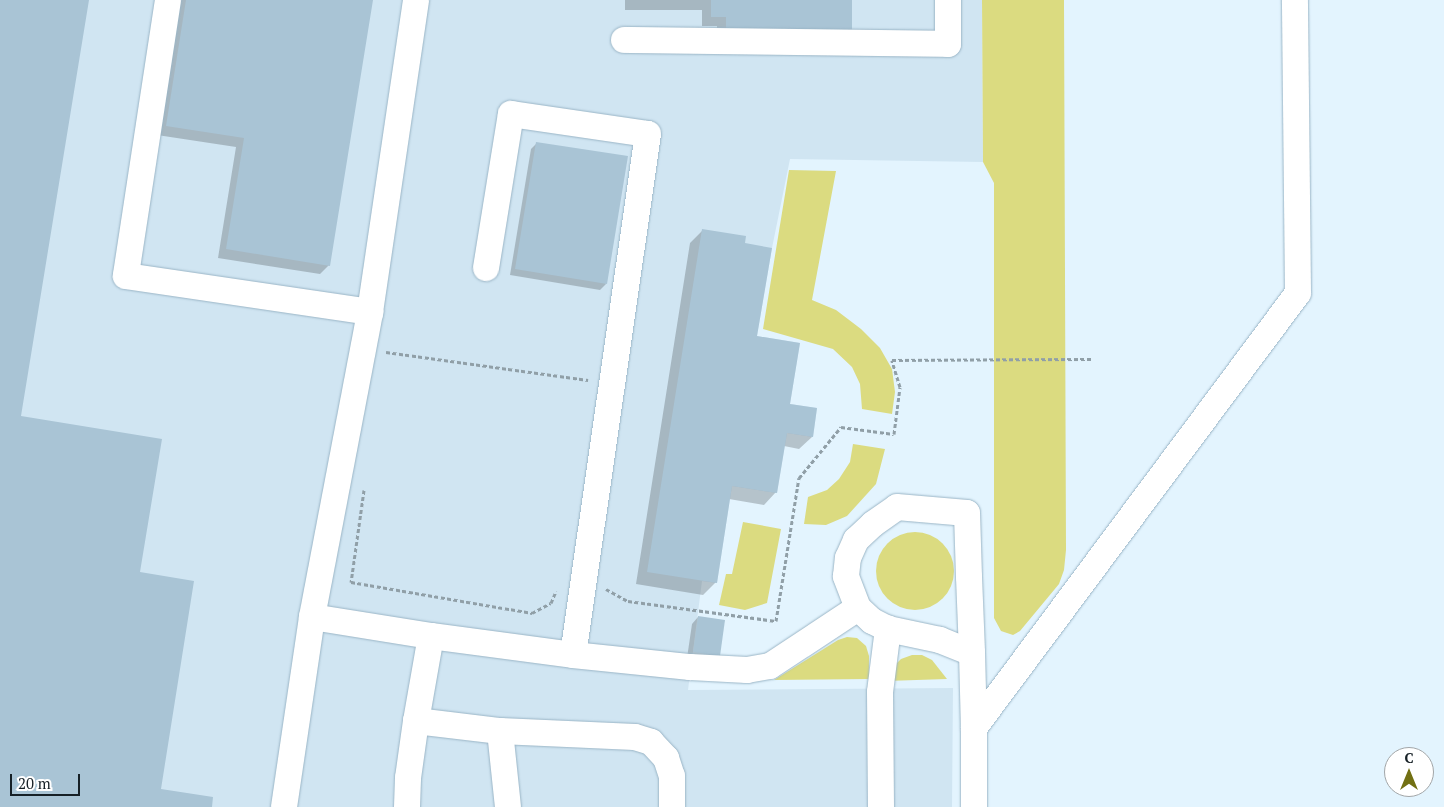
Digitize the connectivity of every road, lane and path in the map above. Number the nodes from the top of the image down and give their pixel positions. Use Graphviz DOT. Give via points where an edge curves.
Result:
graph roads {
  1 [pos="168,0"];
  2 [pos="416,0"];
  3 [pos="948,0"];
  4 [pos="1295,0"];
  5 [pos="624,40"];
  6 [pos="486,268"];
  7 [pos="370,312"];
  8 [pos="363,348"];
  9 [pos="1092,359"];
  10 [pos="612,383"];
  11 [pos="364,486"];
  12 [pos="583,585"];
  13 [pos="858,608"];
  14 [pos="312,617"];
  15 [pos="888,628"];
  16 [pos="431,636"];
  17 [pos="972,653"];
  18 [pos="573,655"];
  19 [pos="416,721"];
  20 [pos="974,728"];
  21 [pos="500,731"];
  22 [pos="284,807"];
  23 [pos="407,807"];
  24 [pos="508,807"];
  25 [pos="672,807"];
  26 [pos="881,807"];
  27 [pos="974,807"];
  1 -- 7 [label="street" via="126,276"];
  2 -- 7 [label="street"];
  3 -- 5 [label="street" via="948,44"];
  4 -- 20 [label="street" via="1298,293"];
  6 -- 10 [label="street" via="511,114 648,134"];
  7 -- 8 [label="street"];
  8 -- 10 [label="path"];
  8 -- 14 [label="street"];
  9 -- 12 [label="path" via="892,360 900,387 894,434 841,427 799,478 776,621 628,601 610,589"];
  10 -- 12 [label="street"];
  11 -- 12 [label="path" via="351,582 532,613 551,603 560,582"];
  12 -- 18 [label="street"];
  13 -- 15 [label="street" via="872,621"];
  13 -- 17 [label="street" via="846,576 848,558 856,540 873,524 897,507 967,513"];
  13 -- 18 [label="street" via="770,666 747,670"];
  14 -- 16 [label="street"];
  14 -- 22 [label="street"];
  15 -- 17 [label="street" via="940,640"];
  15 -- 26 [label="street" via="880,692"];
  16 -- 18 [label="street"];
  16 -- 19 [label="street"];
  17 -- 20 [label="street"];
  19 -- 21 [label="street"];
  19 -- 23 [label="street"];
  20 -- 27 [label="street"];
  21 -- 24 [label="street"];
  21 -- 25 [label="street" via="635,737 650,742 666,758 672,776"];
}
